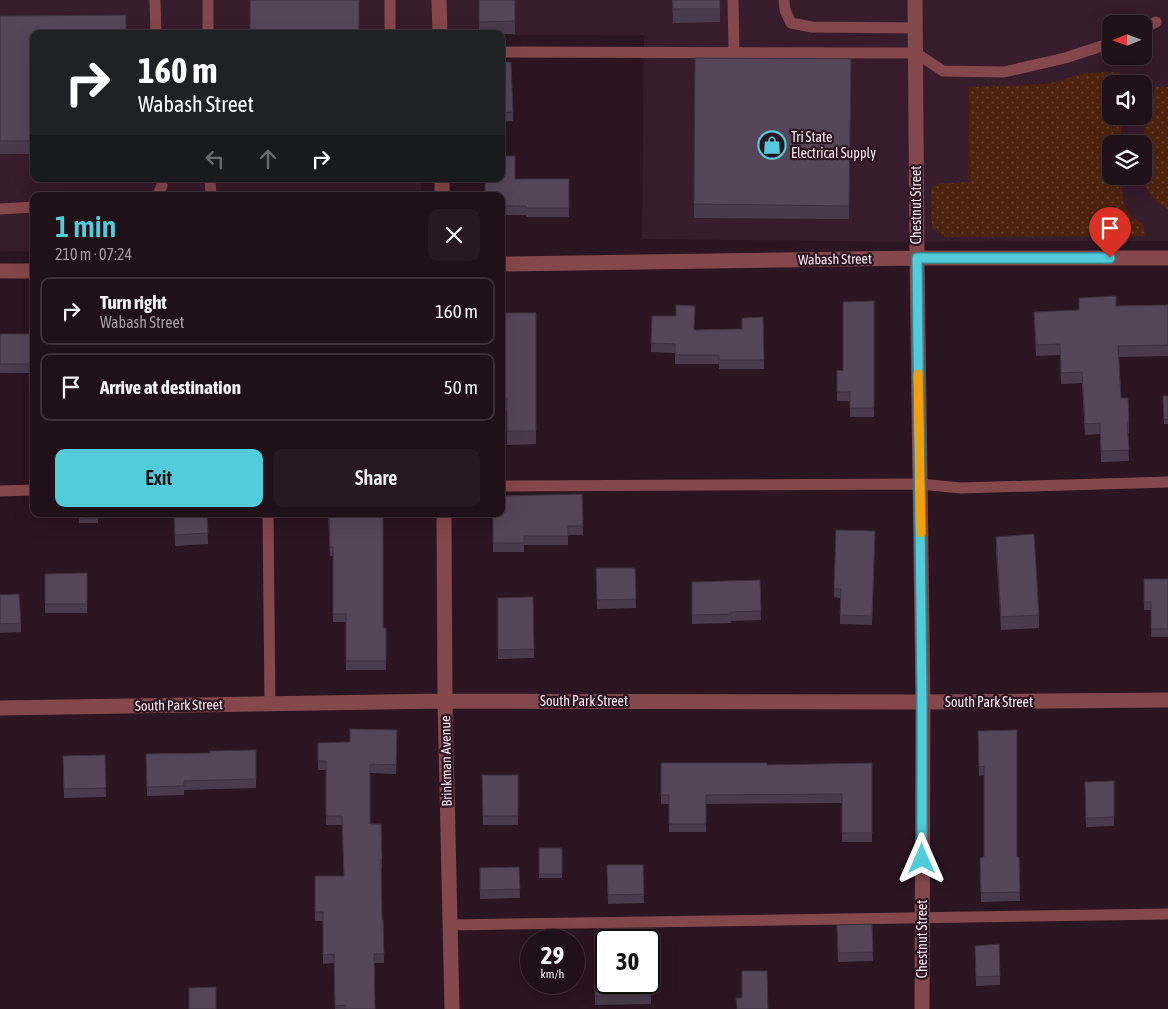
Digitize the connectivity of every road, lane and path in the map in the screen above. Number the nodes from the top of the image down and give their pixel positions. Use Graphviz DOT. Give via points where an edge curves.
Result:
graph roads {
  1 [pos="155,0"];
  2 [pos="208,0"];
  3 [pos="390,0"];
  4 [pos="439,0"];
  5 [pos="734,0"];
  6 [pos="784,0"];
  7 [pos="916,0"];
  8 [pos="1156,22"];
  9 [pos="1152,24"];
  10 [pos="916,28"];
  11 [pos="156,30"];
  12 [pos="208,30"];
  13 [pos="390,30"];
  14 [pos="440,30"];
  15 [pos="1102,46"];
  16 [pos="505,52"];
  17 [pos="734,52"];
  18 [pos="916,53"];
  19 [pos="30,207"];
  20 [pos="0,209"];
  21 [pos="917,258"];
  22 [pos="1168,258"];
  23 [pos="505,264"];
  24 [pos="0,271"];
  25 [pos="30,271"];
  26 [pos="1168,482"];
  27 [pos="920,484"];
  28 [pos="505,486"];
  29 [pos="0,490"];
  30 [pos="30,490"];
  31 [pos="268,517"];
  32 [pos="444,517"];
  33 [pos="444,700"];
  34 [pos="1168,700"];
  35 [pos="922,702"];
  36 [pos="270,704"];
  37 [pos="0,708"];
  38 [pos="1168,914"];
  39 [pos="922,917"];
  40 [pos="450,925"];
  41 [pos="452,1009"];
  42 [pos="922,1009"];
  1 -- 11 [label="lane"];
  2 -- 12 [label="lane"];
  3 -- 13 [label="lane"];
  4 -- 14 [label="street"];
  5 -- 17 [label="lane"];
  6 -- 10 [label="lane" via="791,23 812,27"];
  7 -- 10 [label="street, Chestnut Street"];
  8 -- 9 [label="lane"];
  10 -- 18 [label="street, Chestnut Street"];
  15 -- 18 [label="lane" via="1004,72 943,71"];
  16 -- 17 [label="lane"];
  17 -- 18 [label="lane"];
  18 -- 21 [label="street, Chestnut Street"];
  19 -- 20 [label="lane"];
  21 -- 22 [label="street, Wabash Street"];
  21 -- 23 [label="street, Wabash Street"];
  21 -- 27 [label="street, Chestnut Street"];
  24 -- 25 [label="street"];
  26 -- 27 [label="lane" via="961,488"];
  27 -- 28 [label="lane"];
  27 -- 35 [label="street, Chestnut Street"];
  29 -- 30 [label="lane"];
  31 -- 36 [label="lane"];
  32 -- 33 [label="street, Brinkman Avenue"];
  33 -- 35 [label="street, South Park Street"];
  33 -- 36 [label="street, South Park Street"];
  33 -- 40 [label="street, Brinkman Avenue"];
  34 -- 35 [label="street, South Park Street"];
  35 -- 39 [label="street, Chestnut Street"];
  36 -- 37 [label="street, South Park Street"];
  38 -- 39 [label="lane"];
  39 -- 40 [label="lane"];
  39 -- 42 [label="street, Chestnut Street"];
  40 -- 41 [label="street, Brinkman Avenue"];
}
